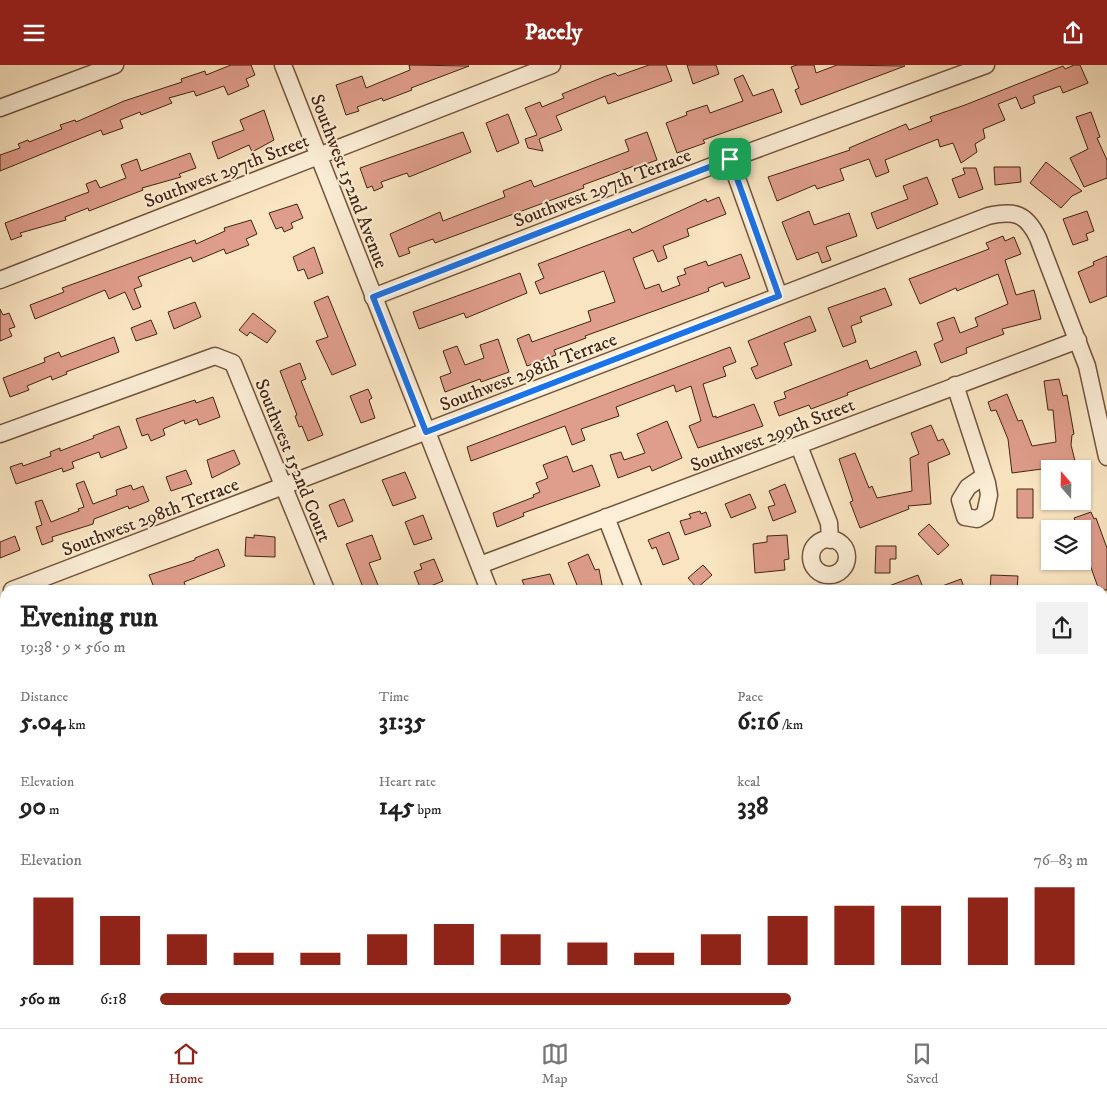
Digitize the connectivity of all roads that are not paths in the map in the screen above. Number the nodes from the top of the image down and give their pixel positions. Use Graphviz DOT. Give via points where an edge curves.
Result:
graph roads {
  1 [pos="115,65"];
  2 [pos="283,65"];
  3 [pos="552,65"];
  4 [pos="986,65"];
  5 [pos="0,109"];
  6 [pos="318,155"];
  7 [pos="730,159"];
  8 [pos="0,279"];
  9 [pos="779,296"];
  10 [pos="373,297"];
  11 [pos="1078,340"];
  12 [pos="955,385"];
  13 [pos="426,432"];
  14 [pos="0,435"];
  15 [pos="799,446"];
  16 [pos="1107,457"];
  17 [pos="984,476"];
  18 [pos="284,485"];
  19 [pos="606,517"];
  20 [pos="830,540"];
  21 [pos="480,565"];
  22 [pos="25,585"];
  23 [pos="324,585"];
  24 [pos="487,585"];
  25 [pos="632,585"];
  1 -- 5 [label="street"];
  2 -- 6 [label="street, Southwest 152nd Avenue"];
  3 -- 6 [label="street, Southwest 297th Street"];
  4 -- 7 [label="street, Southwest 297th Terrace"];
  6 -- 8 [label="street, Southwest 297th Street"];
  6 -- 10 [label="street, Southwest 152nd Avenue"];
  7 -- 9 [label="street"];
  7 -- 10 [label="street, Southwest 297th Terrace"];
  9 -- 11 [label="street, Southwest 298th Terrace" via="1004,213 1014,213 1033,227"];
  9 -- 13 [label="street, Southwest 298th Terrace"];
  10 -- 13 [label="street, Southwest 152nd Avenue"];
  11 -- 12 [label="street, Southwest 299th Street"];
  11 -- 16 [label="street" via="1093,389"];
  12 -- 15 [label="street, Southwest 299th Street"];
  12 -- 17 [label="street"];
  13 -- 18 [label="street, Southwest 298th Terrace"];
  13 -- 21 [label="street, Southwest 152nd Avenue"];
  14 -- 18 [label="street, Southwest 152nd Court" via="215,356 233,363"];
  15 -- 19 [label="street, Southwest 299th Street"];
  15 -- 20 [label="street" via="829,523"];
  18 -- 22 [label="street, Southwest 298th Terrace"];
  18 -- 23 [label="street, Southwest 152nd Court"];
  19 -- 21 [label="street, Southwest 299th Street"];
  19 -- 25 [label="street"];
  21 -- 24 [label="street, Southwest 152nd Avenue"];
}
